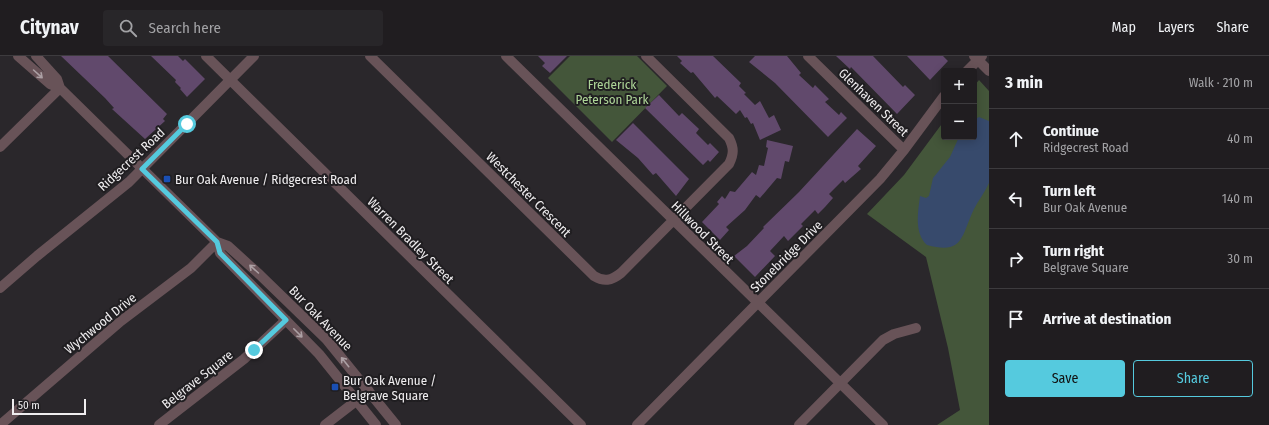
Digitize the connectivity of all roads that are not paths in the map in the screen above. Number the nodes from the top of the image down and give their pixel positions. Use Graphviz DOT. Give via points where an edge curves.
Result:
graph roads {
  1 [pos="18,56"];
  2 [pos="36,56"];
  3 [pos="206,56"];
  4 [pos="254,56"];
  5 [pos="370,56"];
  6 [pos="506,56"];
  7 [pos="646,56"];
  8 [pos="808,56"];
  9 [pos="978,57"];
  10 [pos="969,68"];
  11 [pos="989,71"];
  12 [pos="230,80"];
  13 [pos="60,88"];
  14 [pos="941,100"];
  15 [pos="0,147"];
  16 [pos="904,150"];
  17 [pos="142,169"];
  18 [pos="673,220"];
  19 [pos="217,242"];
  20 [pos="0,288"];
  21 [pos="758,303"];
  22 [pos="286,320"];
  23 [pos="916,328"];
  24 [pos="840,383"];
  25 [pos="369,391"];
  26 [pos="356,401"];
  27 [pos="0,425"];
  28 [pos="159,425"];
  29 [pos="325,425"];
  30 [pos="376,425"];
  31 [pos="396,425"];
  32 [pos="581,425"];
  33 [pos="637,425"];
  34 [pos="799,425"];
  35 [pos="883,425"];
  1 -- 13 [label="street, Bur Oak Avenue, one-way" via="50,84"];
  2 -- 13 [label="street, Bur Oak Avenue" via="57,79"];
  3 -- 12 [label="street, Warren Bradley Street"];
  4 -- 12 [label="street, Ridgecrest Road"];
  5 -- 18 [label="street, Westchester Crescent" via="598,278 602,280 616,277"];
  6 -- 18 [label="street, Hillwood Street"];
  7 -- 18 [label="street, Westchester Crescent" via="729,138 734,150 729,164"];
  8 -- 16 [label="street, Glenhaven Street"];
  9 -- 10 [label="street"];
  9 -- 11 [label="street"];
  12 -- 17 [label="street, Ridgecrest Road"];
  12 -- 32 [label="street, Warren Bradley Street"];
  13 -- 15 [label="street"];
  13 -- 17 [label="street, Bur Oak Avenue"];
  14 -- 16 [label="street, Stonebridge Drive"];
  16 -- 21 [label="street, Stonebridge Drive" via="880,179"];
  17 -- 19 [label="street, Bur Oak Avenue"];
  17 -- 20 [label="street, Ridgecrest Road"];
  18 -- 21 [label="street, Hillwood Street"];
  19 -- 22 [label="street, Bur Oak Avenue" via="220,253"];
  25 -- 19 [label="street, Bur Oak Avenue, one-way" via="337,351 298,311 228,246"];
  19 -- 27 [label="street, Wychwood Drive" via="191,268 121,321"];
  21 -- 24 [label="street, Hillwood Street"];
  21 -- 33 [label="street, Stonebridge Drive"];
  22 -- 26 [label="street, Bur Oak Avenue, one-way" via="319,354"];
  22 -- 28 [label="street, Belgrave Square" via="244,359"];
  23 -- 24 [label="street" via="894,334 884,340"];
  24 -- 34 [label="street"];
  24 -- 35 [label="street, Hillwood Street"];
  25 -- 26 [label="street"];
  25 -- 31 [label="street, Bur Oak Avenue"];
  26 -- 29 [label="street"];
  26 -- 30 [label="street, Bur Oak Avenue"];
}
